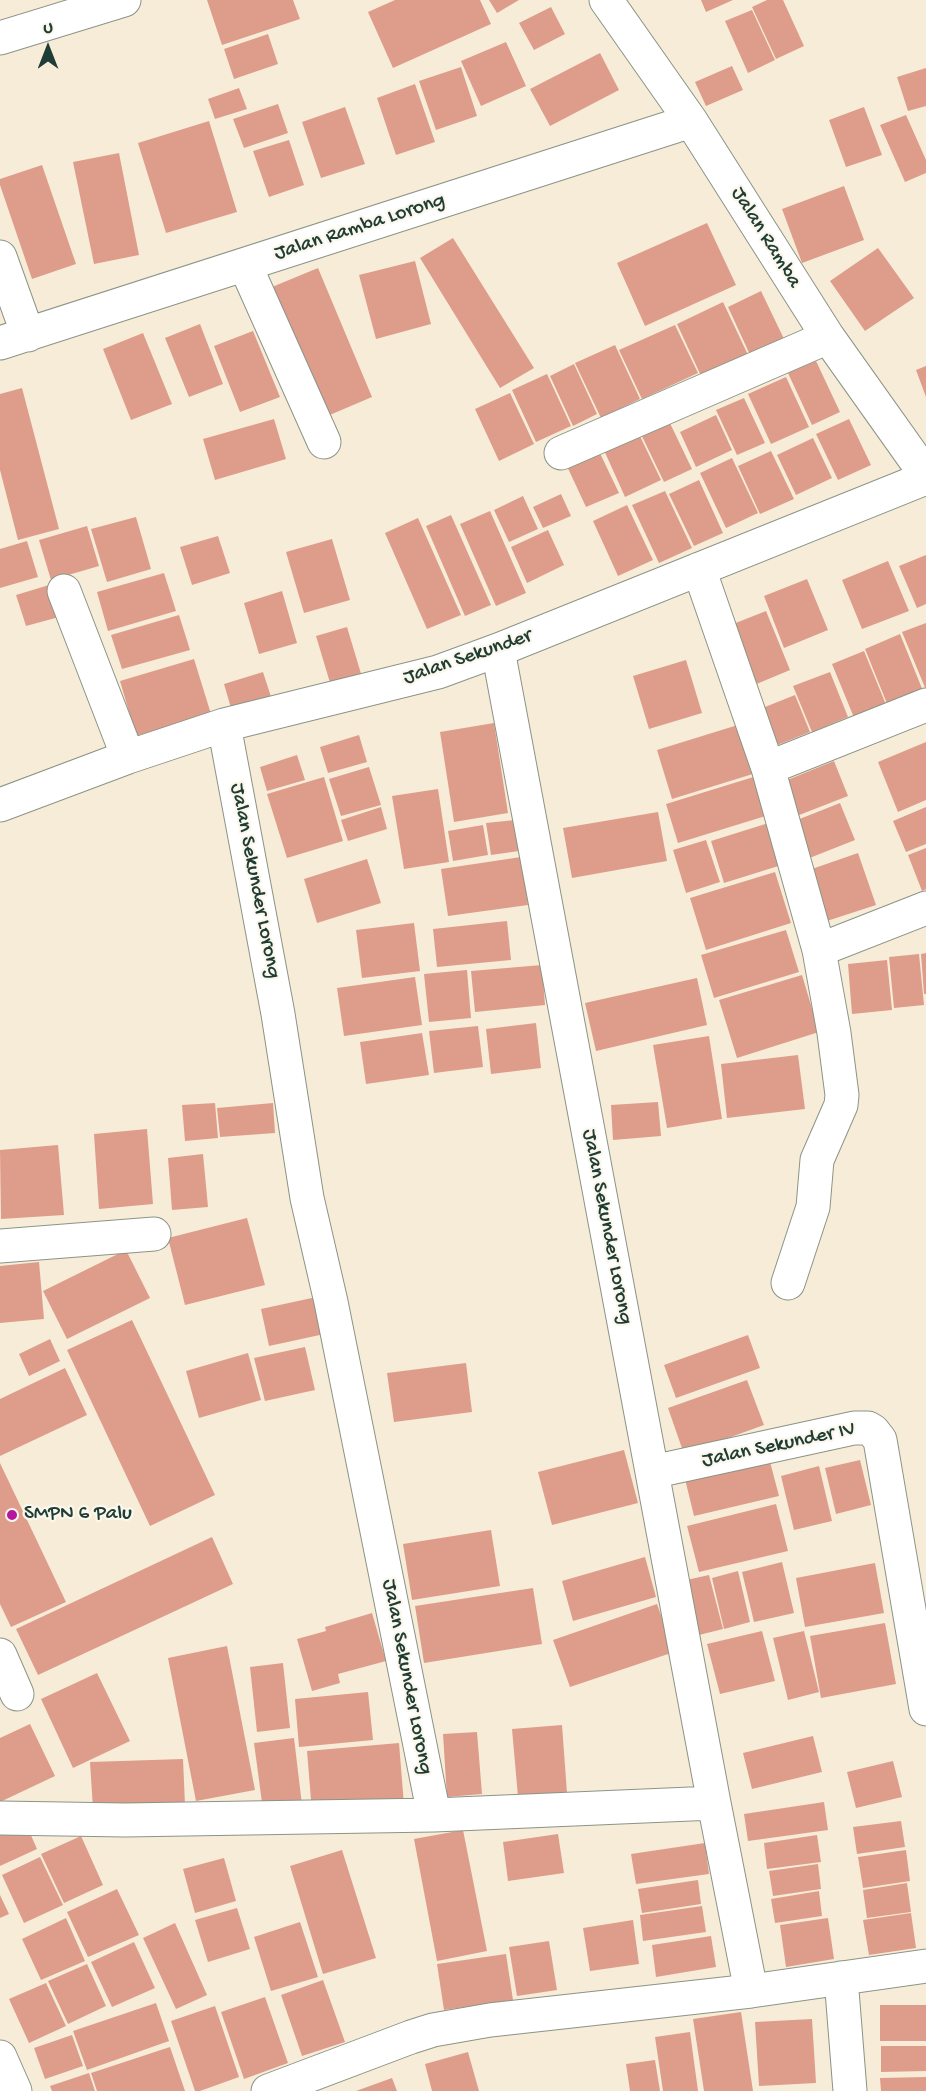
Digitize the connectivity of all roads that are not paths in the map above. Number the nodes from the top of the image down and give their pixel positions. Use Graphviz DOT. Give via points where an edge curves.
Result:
graph roads {
  1 [pos="124,0"];
  2 [pos="606,0"];
  3 [pos="0,38"];
  4 [pos="691,121"];
  5 [pos="0,257"];
  6 [pos="245,265"];
  7 [pos="828,337"];
  8 [pos="14,339"];
  9 [pos="324,442"];
  10 [pos="561,453"];
  11 [pos="926,476"];
  12 [pos="699,569"];
  13 [pos="64,591"];
  14 [pos="498,650"];
  15 [pos="926,705"];
  16 [pos="224,725"];
  17 [pos="128,757"];
  18 [pos="768,768"];
  19 [pos="0,805"];
  20 [pos="926,908"];
  21 [pos="819,950"];
  22 [pos="154,1234"];
  23 [pos="0,1246"];
  24 [pos="788,1283"];
  25 [pos="652,1472"];
  26 [pos="0,1655"];
  27 [pos="18,1694"];
  28 [pos="926,1709"];
  29 [pos="714,1803"];
  30 [pos="434,1815"];
  31 [pos="0,1818"];
  32 [pos="926,1966"];
  33 [pos="841,1978"];
  34 [pos="751,1991"];
  35 [pos="0,2057"];
  36 [pos="15,2091"];
  37 [pos="268,2091"];
  38 [pos="850,2091"];
  1 -- 3 [label="street"];
  2 -- 4 [label="street, Jalan Ramba"];
  4 -- 6 [label="street, Jalan Ramba Lorong"];
  4 -- 7 [label="street, Jalan Ramba"];
  5 -- 8 [label="street, Jalan Ramba Lorong"];
  6 -- 8 [label="street, Jalan Ramba Lorong"];
  6 -- 9 [label="street"];
  7 -- 10 [label="street"];
  7 -- 11 [label="street, Jalan Ramba"];
  11 -- 12 [label="street, Jalan Sekunder"];
  12 -- 14 [label="street, Jalan Sekunder"];
  12 -- 18 [label="street"];
  13 -- 17 [label="street"];
  14 -- 16 [label="street, Jalan Sekunder" via="438,672"];
  14 -- 25 [label="street, Jalan Sekunder Lorong"];
  15 -- 18 [label="street"];
  16 -- 17 [label="street, Jalan Sekunder"];
  16 -- 30 [label="street, Jalan Sekunder Lorong" via="279,1014 307,1198"];
  17 -- 19 [label="street, Jalan Sekunder"];
  18 -- 21 [label="street"];
  20 -- 21 [label="street"];
  21 -- 24 [label="street" via="834,1032 841,1106 817,1160 813,1207"];
  22 -- 23 [label="street"];
  25 -- 28 [label="street, Jalan Sekunder IV" via="854,1428 873,1431 880,1440"];
  25 -- 29 [label="street, Jalan Sekunder Lorong"];
  26 -- 27 [label="street"];
  29 -- 30 [label="street"];
  29 -- 34 [label="street, Jalan Sekunder Lorong"];
  30 -- 31 [label="street"];
  32 -- 33 [label="street"];
  33 -- 34 [label="street"];
  33 -- 38 [label="street"];
  34 -- 37 [label="street" via="433,2030"];
  35 -- 36 [label="street"];
}
